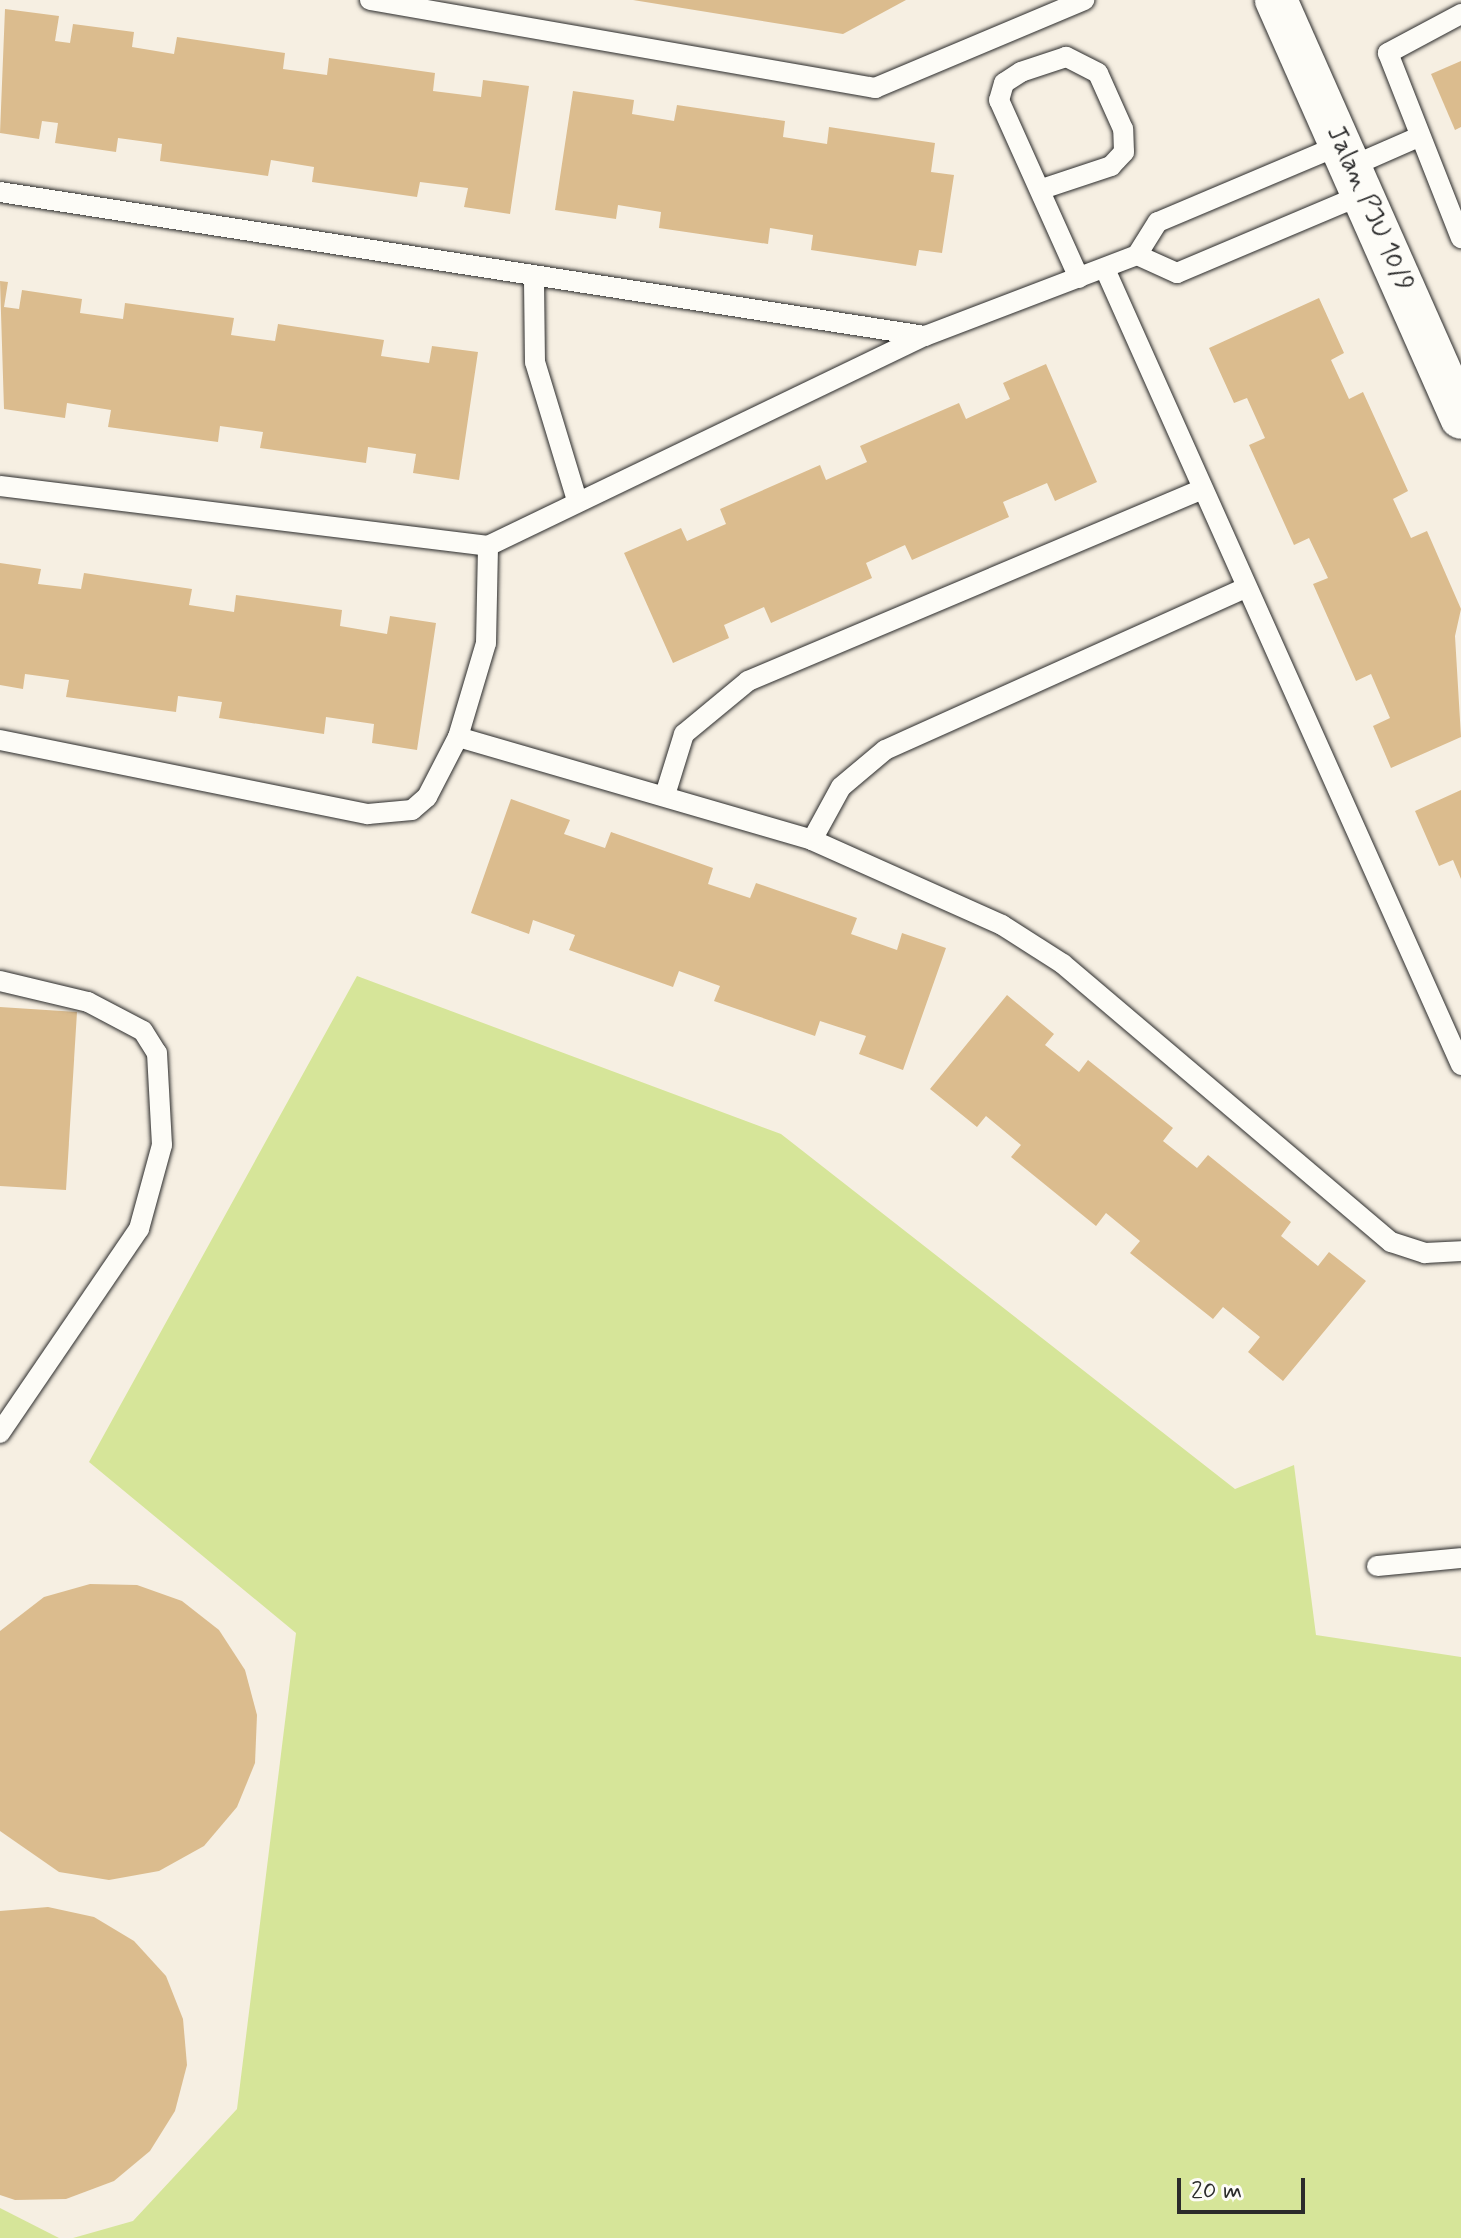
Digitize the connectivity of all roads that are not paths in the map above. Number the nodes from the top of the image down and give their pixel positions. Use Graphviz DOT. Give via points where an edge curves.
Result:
graph roads {
  1 [pos="370,0"];
  2 [pos="1084,0"];
  3 [pos="1276,0"];
  4 [pos="1461,14"];
  5 [pos="1416,138"];
  6 [pos="1351,169"];
  7 [pos="1042,189"];
  8 [pos="0,192"];
  9 [pos="1461,238"];
  10 [pos="1137,255"];
  11 [pos="1105,269"];
  12 [pos="1079,278"];
  13 [pos="534,281"];
  14 [pos="925,336"];
  15 [pos="1461,418"];
  16 [pos="0,486"];
  17 [pos="1200,490"];
  18 [pos="577,500"];
  19 [pos="488,546"];
  20 [pos="1246,588"];
  21 [pos="458,737"];
  22 [pos="0,740"];
  23 [pos="665,795"];
  24 [pos="812,840"];
  25 [pos="0,981"];
  26 [pos="1461,1065"];
  27 [pos="1461,1251"];
  28 [pos="0,1433"];
  29 [pos="1461,1558"];
  30 [pos="1377,1566"];
  1 -- 2 [label="lane" via="875,88"];
  3 -- 6 [label="street, Jalan PJU 10/9"];
  4 -- 5 [label="lane" via="1388,53"];
  5 -- 6 [label="lane"];
  5 -- 9 [label="lane"];
  6 -- 10 [label="lane" via="1158,222"];
  6 -- 10 [label="lane" via="1177,273"];
  6 -- 15 [label="street, Jalan PJU 10/9"];
  7 -- 7 [label="lane" via="1111,166 1124,152 1123,129 1098,73 1066,57 1021,72 1004,83 999,100"];
  7 -- 12 [label="lane"];
  8 -- 13 [label="lane"];
  10 -- 11 [label="lane"];
  11 -- 12 [label="lane"];
  11 -- 17 [label="lane"];
  12 -- 14 [label="lane"];
  13 -- 14 [label="lane"];
  13 -- 18 [label="lane" via="535,362"];
  14 -- 18 [label="lane"];
  16 -- 19 [label="lane"];
  17 -- 20 [label="lane"];
  17 -- 23 [label="lane" via="748,681 684,734"];
  18 -- 19 [label="lane"];
  19 -- 21 [label="lane" via="486,643"];
  20 -- 24 [label="lane" via="885,750 841,787"];
  20 -- 26 [label="lane"];
  21 -- 22 [label="lane" via="427,797 396,814"];
  21 -- 23 [label="lane"];
  23 -- 24 [label="lane"];
  24 -- 27 [label="lane" via="1026,940 1391,1242 1425,1253"];
  25 -- 28 [label="lane" via="88,1002 143,1031 157,1053 162,1145 139,1229"];
  29 -- 30 [label="lane"];
}
